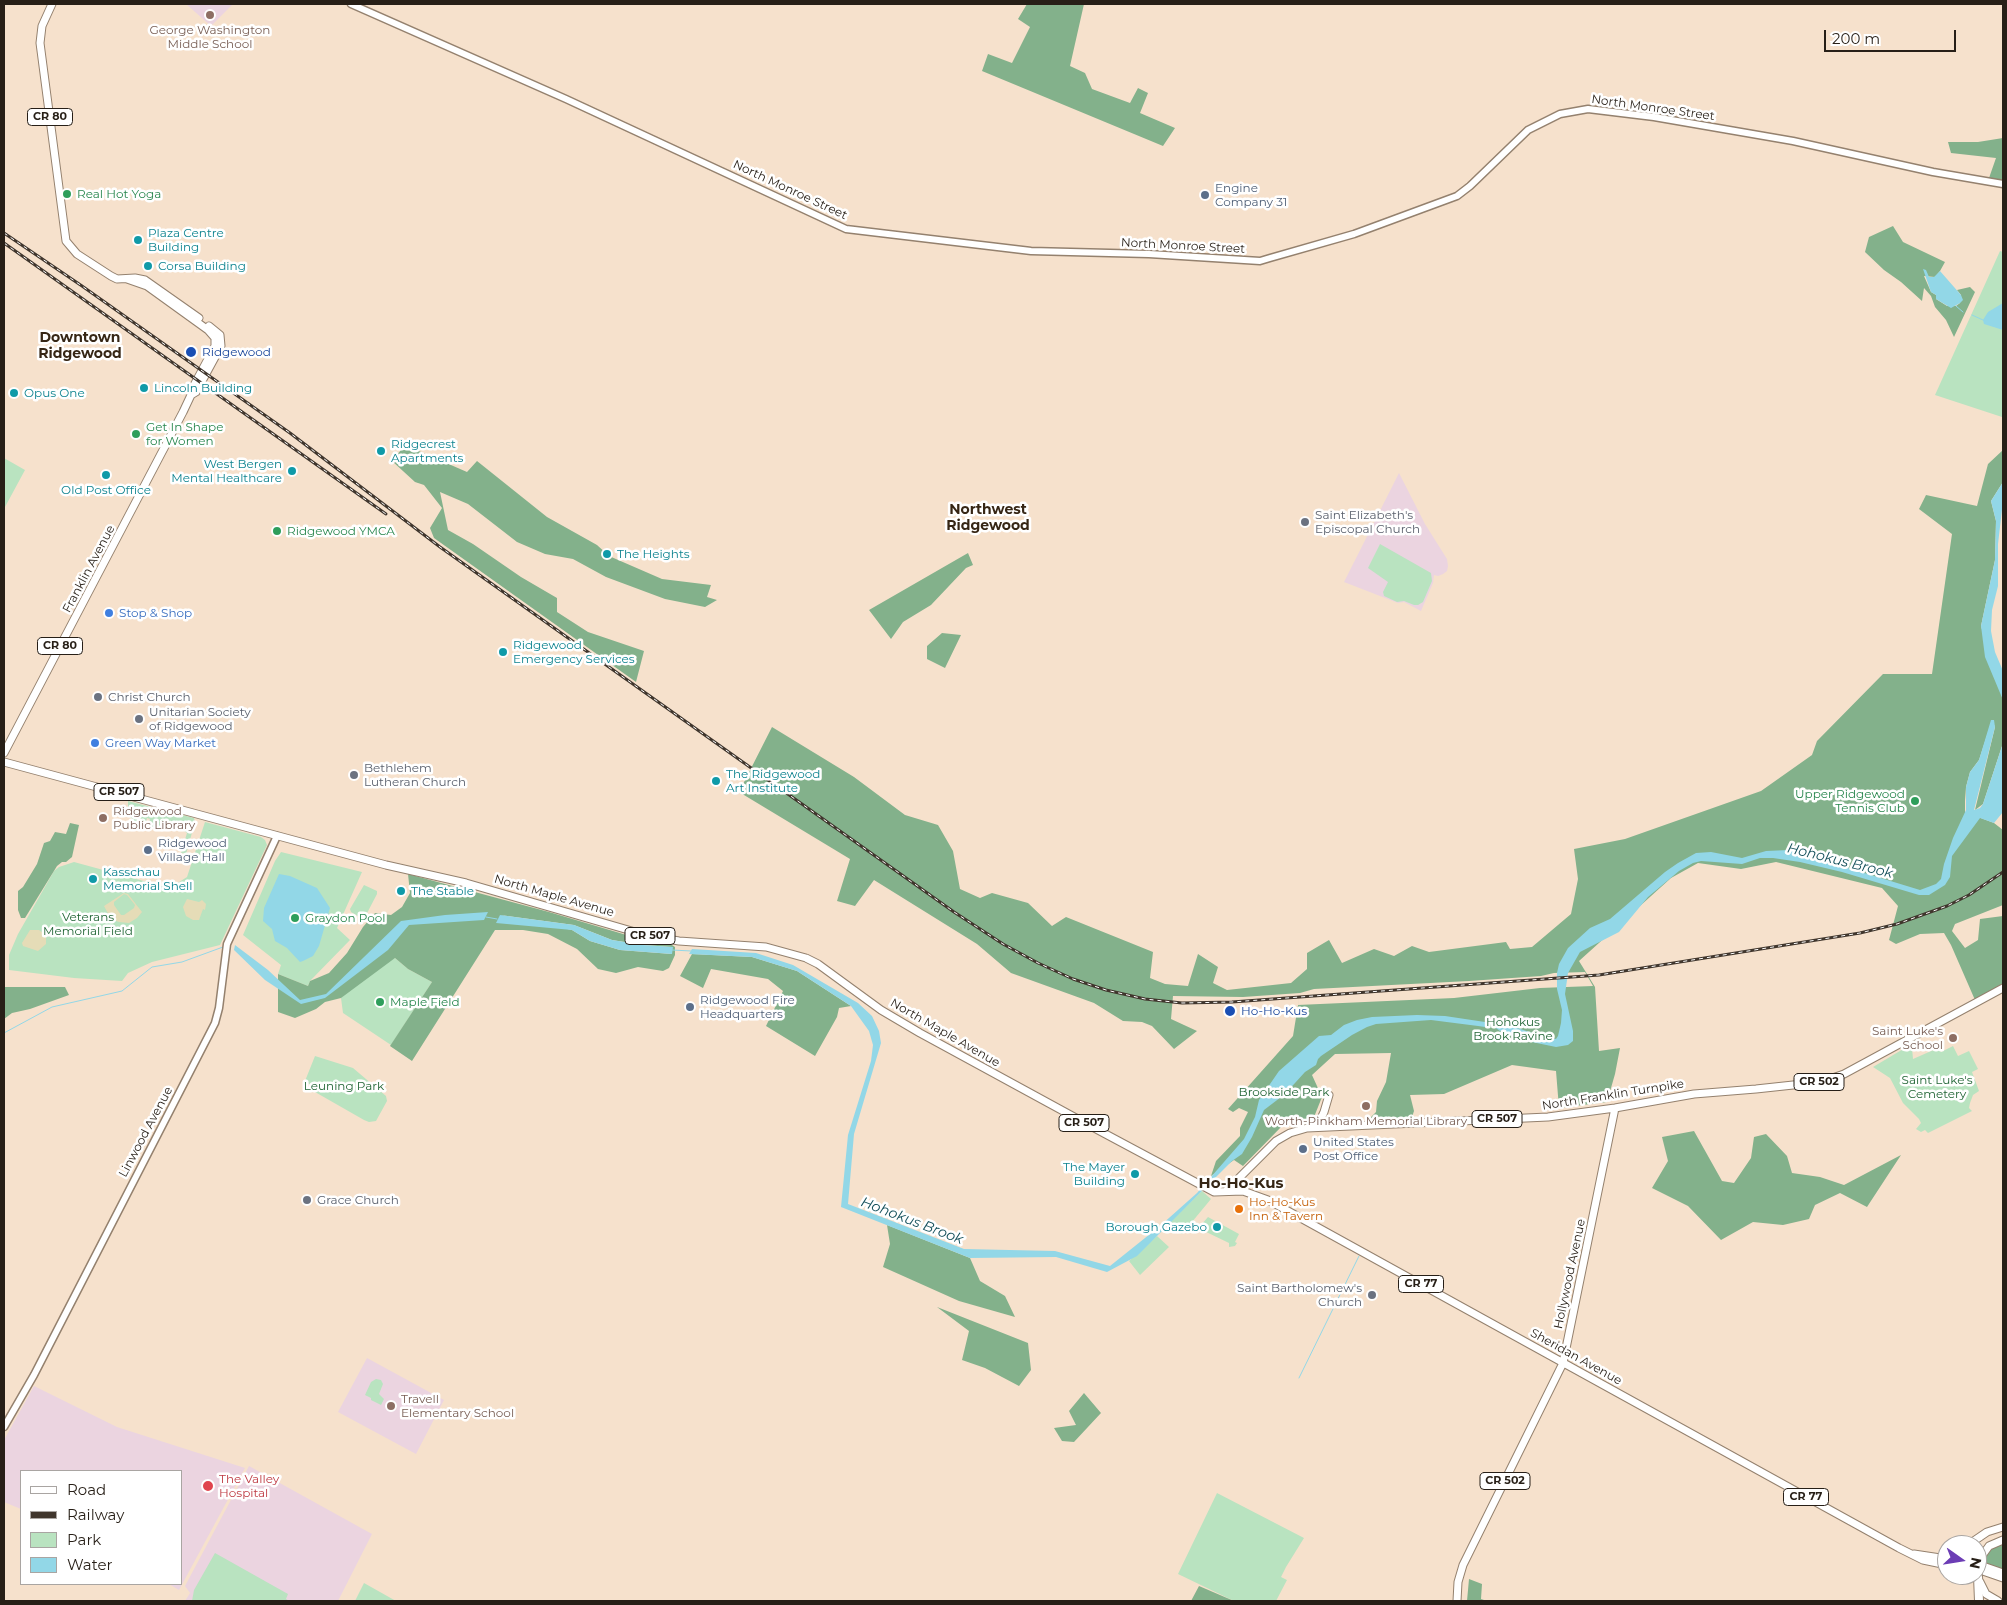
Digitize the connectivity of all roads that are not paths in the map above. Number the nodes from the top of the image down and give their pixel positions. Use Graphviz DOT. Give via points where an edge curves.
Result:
graph roads {
  1 [pos="52,4"];
  2 [pos="351,4"];
  3 [pos="2003,184"];
  4 [pos="4,752"];
  5 [pos="4,762"];
  6 [pos="277,836"];
  7 [pos="2003,988"];
  8 [pos="1329,1095"];
  9 [pos="1615,1108"];
  10 [pos="1317,1127"];
  11 [pos="1226,1191"];
  12 [pos="1563,1363"];
  13 [pos="4,1427"];
  14 [pos="2003,1527"];
  15 [pos="1983,1535"];
  16 [pos="2003,1540"];
  17 [pos="1987,1549"];
  18 [pos="1911,1554"];
  19 [pos="1937,1557"];
  20 [pos="1937,1563"];
  21 [pos="1987,1566"];
  22 [pos="2003,1573"];
  23 [pos="1987,1575"];
  24 [pos="2003,1578"];
  25 [pos="1978,1585"];
  26 [pos="1982,1585"];
  27 [pos="1457,1601"];
  28 [pos="1979,1601"];
  29 [pos="1998,1601"];
  1 -- 4 [label="main road, Franklin Avenue / CR 80" via="42,26 40,43 68,245 111,276 151,289 208,330 215,338 215,346 112,550"];
  2 -- 3 [label="main road, North Monroe Street" via="846,229 1031,251 1270,258 1354,234 1457,196 1528,130 1560,114 1588,109 1793,141"];
  5 -- 6 [label="main road, North Maple Avenue / CR 507"];
  6 -- 11 [label="main road, North Maple Avenue / CR 507" via="474,885 649,936 766,947 806,958 920,1034 1214,1192"];
  6 -- 13 [label="main road, Linwood Avenue" via="227,944 215,1023 34,1375"];
  7 -- 9 [label="main road, North Franklin Turnpike / CR 502" via="1835,1078 1694,1094"];
  8 -- 10 [label="main road"];
  9 -- 10 [label="main road, North Franklin Turnpike / CR 507" via="1548,1117"];
  9 -- 12 [label="main road, Hollywood Avenue / CR 502"];
  10 -- 11 [label="main road, North Franklin Turnpike / CR 507" via="1299,1130 1276,1141"];
  11 -- 12 [label="main road, Sheridan Avenue / CR 77" via="1243,1191 1268,1200"];
  12 -- 18 [label="main road, Sheridan Avenue / CR 77"];
  12 -- 27 [label="main road, Hollywood Avenue / CR 502" via="1465,1560 1458,1578"];
  14 -- 15 [label="main road"];
  16 -- 17 [label="main road"];
  18 -- 19 [label="main road, Sheridan Avenue / CR 77"];
  18 -- 20 [label="main road, Sheridan Avenue / CR 77"];
  21 -- 22 [label="main road"];
  23 -- 24 [label="main road"];
  25 -- 28 [label="highway"];
  26 -- 29 [label="main road" via="1984,1591"];
}
